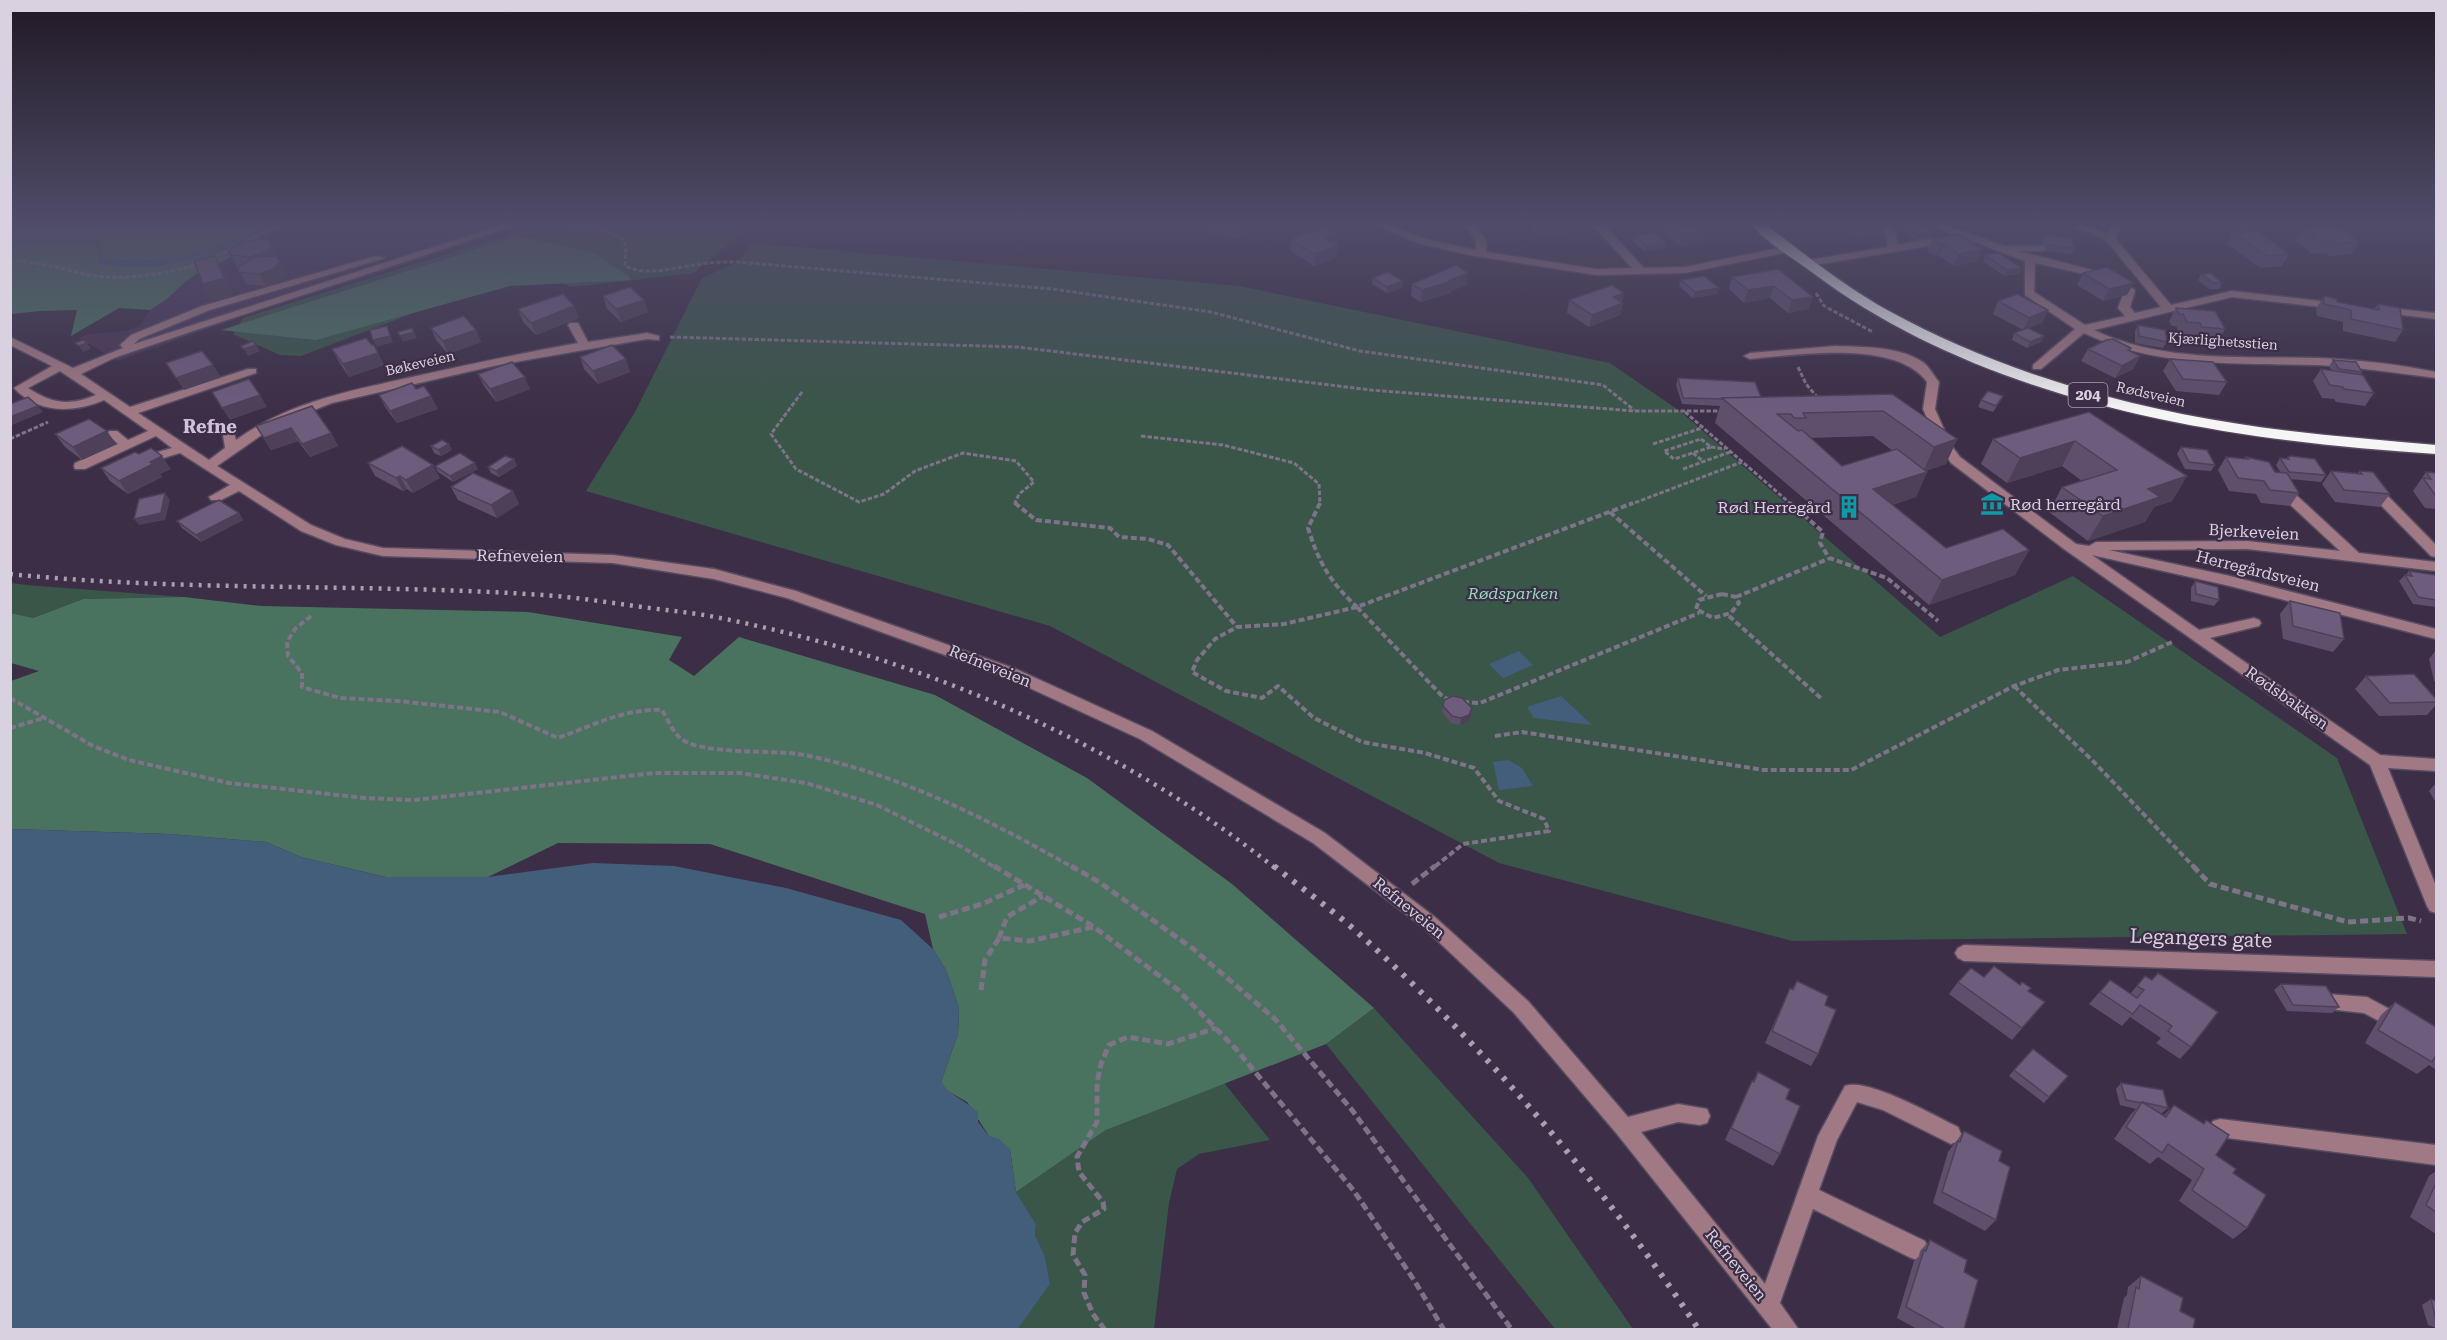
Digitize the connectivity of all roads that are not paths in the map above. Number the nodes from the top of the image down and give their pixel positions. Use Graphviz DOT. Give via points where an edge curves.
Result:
graph roads {
  1 [pos="320,288"];
  2 [pos="1842,288"];
  3 [pos="2028,288"];
  4 [pos="2123,288"];
  5 [pos="2150,288"];
  6 [pos="2346,306"];
  7 [pos="2168,309"];
  8 [pos="2368,309"];
  9 [pos="2436,316"];
  10 [pos="2133,317"];
  11 [pos="574,325"];
  12 [pos="2082,329"];
  13 [pos="655,338"];
  14 [pos="10,340"];
  15 [pos="584,344"];
  16 [pos="1750,356"];
  17 [pos="61,366"];
  18 [pos="2037,367"];
  19 [pos="252,371"];
  20 [pos="73,373"];
  21 [pos="2436,375"];
  22 [pos="104,396"];
  23 [pos="128,412"];
  24 [pos="228,429"];
  25 [pos="157,431"];
  26 [pos="113,434"];
  27 [pos="128,446"];
  28 [pos="182,449"];
  29 [pos="232,450"];
  30 [pos="2436,450"];
  31 [pos="80,466"];
  32 [pos="209,466"];
  33 [pos="124,467"];
  34 [pos="2281,480"];
  35 [pos="239,486"];
  36 [pos="2372,488"];
  37 [pos="216,497"];
  38 [pos="2069,546"];
  39 [pos="2436,553"];
  40 [pos="2355,557"];
  41 [pos="2436,566"];
  42 [pos="2254,622"];
  43 [pos="2196,633"];
  44 [pos="2436,634"];
  45 [pos="2376,761"];
  46 [pos="2436,765"];
  47 [pos="2436,906"];
  48 [pos="1964,953"];
  49 [pos="2436,969"];
  50 [pos="2326,1002"];
  51 [pos="2436,1043"];
  52 [pos="1700,1116"];
  53 [pos="1624,1127"];
  54 [pos="2220,1128"];
  55 [pos="1951,1134"];
  56 [pos="2436,1155"];
  57 [pos="1807,1195"];
  58 [pos="1917,1249"];
  59 [pos="1768,1305"];
  60 [pos="1788,1329"];
  1 -- 20 [label="street" via="189,329"];
  2 -- 30 [label="highway, Rødsveien / 204" via="1917,331 1989,363 2075,392 2206,423"];
  3 -- 12 [label="street" via="2028,293"];
  4 -- 10 [label="street" via="2130,291 2124,308"];
  5 -- 7 [label="street"];
  6 -- 7 [label="street, Kjærlighetsstien" via="2232,294"];
  7 -- 10 [label="street, Kjærlighetsstien"];
  8 -- 9 [label="street"];
  10 -- 12 [label="street, Kjærlighetsstien"];
  11 -- 15 [label="street"];
  12 -- 18 [label="street"];
  12 -- 21 [label="street, Kjærlighetsstien" via="2119,344 2183,356 2342,362"];
  13 -- 15 [label="street, Bøkeveien"];
  14 -- 17 [label="street, Refneveien"];
  15 -- 29 [label="street, Bøkeveien" via="335,398 283,417"];
  16 -- 38 [label="street, Rødsbakken" via="1873,351 1919,365 1933,382 1929,410 1951,442 1955,459"];
  17 -- 20 [label="street, Refneveien"];
  17 -- 22 [label="street" via="20,388 50,406 87,404"];
  19 -- 23 [label="street"];
  20 -- 22 [label="street, Refneveien"];
  22 -- 23 [label="street, Refneveien"];
  23 -- 25 [label="street, Refneveien"];
  24 -- 29 [label="street"];
  25 -- 27 [label="street"];
  25 -- 28 [label="street, Refneveien"];
  26 -- 27 [label="street"];
  27 -- 31 [label="street"];
  28 -- 32 [label="street, Refneveien"];
  28 -- 33 [label="street"];
  29 -- 32 [label="street, Bøkeveien"];
  32 -- 35 [label="street, Refneveien"];
  34 -- 40 [label="street" via="2288,495"];
  35 -- 37 [label="street"];
  35 -- 53 [label="street, Refneveien" via="306,528 383,552 613,559 714,574 791,594 1011,673 1136,730 1319,838 1400,899 1521,1007"];
  36 -- 39 [label="street"];
  38 -- 40 [label="street, Bjerkeveien" via="2247,544"];
  38 -- 43 [label="street, Rødsbakken"];
  38 -- 44 [label="street, Herregårdsveien" via="2230,581"];
  40 -- 41 [label="street, Bjerkeveien"];
  42 -- 43 [label="street"];
  43 -- 45 [label="street, Rødsbakken"];
  45 -- 46 [label="street"];
  45 -- 47 [label="street"];
  48 -- 49 [label="street, Legangers gate"];
  50 -- 51 [label="street" via="2367,1005"];
  52 -- 53 [label="street" via="1678,1113"];
  53 -- 59 [label="street, Refneveien"];
  54 -- 56 [label="street"];
  55 -- 57 [label="street" via="1887,1102 1852,1092 1828,1137"];
  57 -- 58 [label="street"];
  57 -- 59 [label="street"];
  59 -- 60 [label="street, Refneveien"];
}
